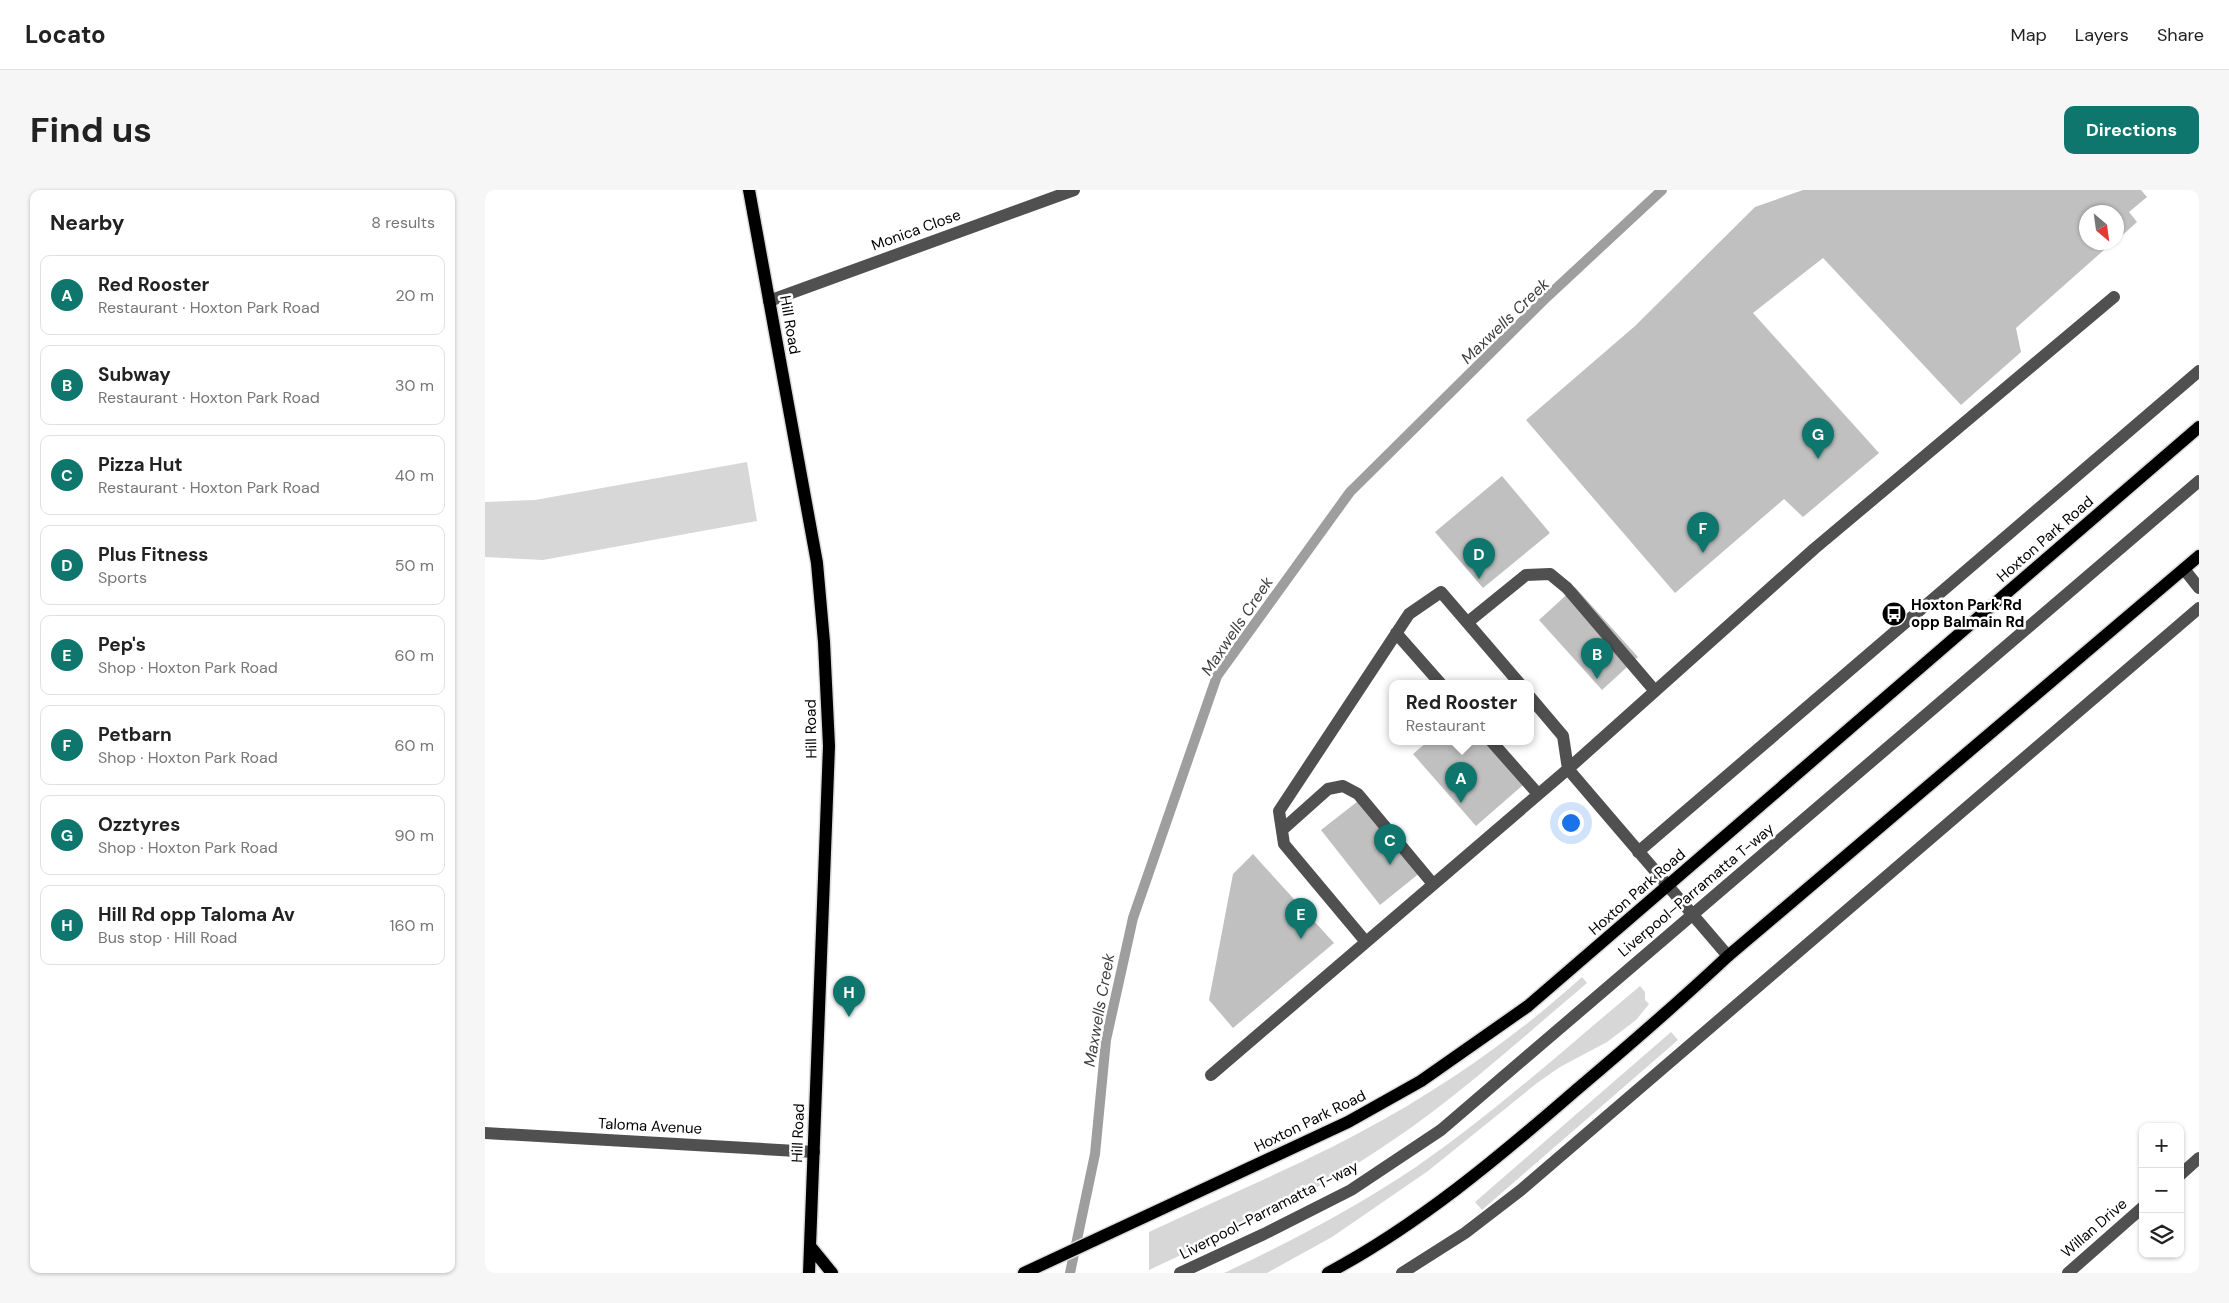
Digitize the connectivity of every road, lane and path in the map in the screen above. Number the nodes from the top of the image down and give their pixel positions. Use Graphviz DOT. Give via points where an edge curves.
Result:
graph roads {
  1 [pos="749,190"];
  2 [pos="1074,190"];
  3 [pos="2114,297"];
  4 [pos="769,301"];
  5 [pos="2199,371"];
  6 [pos="2199,427"];
  7 [pos="2199,481"];
  8 [pos="2199,556"];
  9 [pos="2184,569"];
  10 [pos="2199,588"];
  11 [pos="2199,608"];
  12 [pos="1468,622"];
  13 [pos="1396,633"];
  14 [pos="1437,680"];
  15 [pos="1517,680"];
  16 [pos="1655,691"];
  17 [pos="1534,701"];
  18 [pos="1495,745"];
  19 [pos="1568,768"];
  20 [pos="1538,794"];
  21 [pos="1282,830"];
  22 [pos="1638,852"];
  23 [pos="1433,884"];
  24 [pos="1668,887"];
  25 [pos="1693,915"];
  26 [pos="1365,942"];
  27 [pos="1729,956"];
  28 [pos="1211,1075"];
  29 [pos="485,1133"];
  30 [pos="814,1152"];
  31 [pos="2199,1158"];
  32 [pos="2184,1171"];
  33 [pos="2139,1210"];
  34 [pos="810,1246"];
  35 [pos="809,1273"];
  36 [pos="832,1273"];
  37 [pos="1024,1273"];
  38 [pos="1180,1273"];
  39 [pos="1328,1273"];
  40 [pos="1402,1273"];
  41 [pos="2067,1273"];
  1 -- 4 [label="main road, Hill Road"];
  2 -- 4 [label="street, Monica Close"];
  3 -- 16 [label="street" via="1814,549"];
  4 -- 30 [label="main road, Hill Road" via="817,563 824,642 829,746"];
  5 -- 22 [label="street"];
  6 -- 24 [label="main road, Hoxton Park Road"];
  7 -- 25 [label="street, Liverpool–Parramatta T-way"];
  8 -- 9 [label="main road"];
  9 -- 10 [label="street"];
  9 -- 27 [label="main road"];
  11 -- 40 [label="street" via="1521,1190 1465,1233"];
  12 -- 13 [label="street" via="1441,592 1409,614"];
  12 -- 15 [label="street"];
  12 -- 16 [label="street" via="1526,574 1550,574 1567,588"];
  13 -- 14 [label="street"];
  13 -- 21 [label="street" via="1279,811"];
  16 -- 19 [label="street"];
  17 -- 19 [label="street" via="1563,736"];
  18 -- 20 [label="street"];
  19 -- 20 [label="street"];
  19 -- 22 [label="street"];
  20 -- 23 [label="street"];
  21 -- 23 [label="street" via="1328,789 1343,786 1358,794"];
  21 -- 26 [label="street" via="1284,844"];
  22 -- 24 [label="street"];
  23 -- 26 [label="street"];
  24 -- 25 [label="street"];
  24 -- 37 [label="main road, Hoxton Park Road" via="1528,1006 1421,1081 1348,1122"];
  25 -- 27 [label="street"];
  25 -- 38 [label="street, Liverpool–Parramatta T-way" via="1441,1130 1351,1190"];
  26 -- 28 [label="street"];
  27 -- 39 [label="main road" via="1513,1145 1423,1214"];
  29 -- 30 [label="street, Taloma Avenue"];
  30 -- 34 [label="main road, Hill Road"];
  31 -- 32 [label="street"];
  33 -- 41 [label="street, Willan Drive"];
  34 -- 35 [label="main road, Hill Road"];
  34 -- 36 [label="main road"];
}
